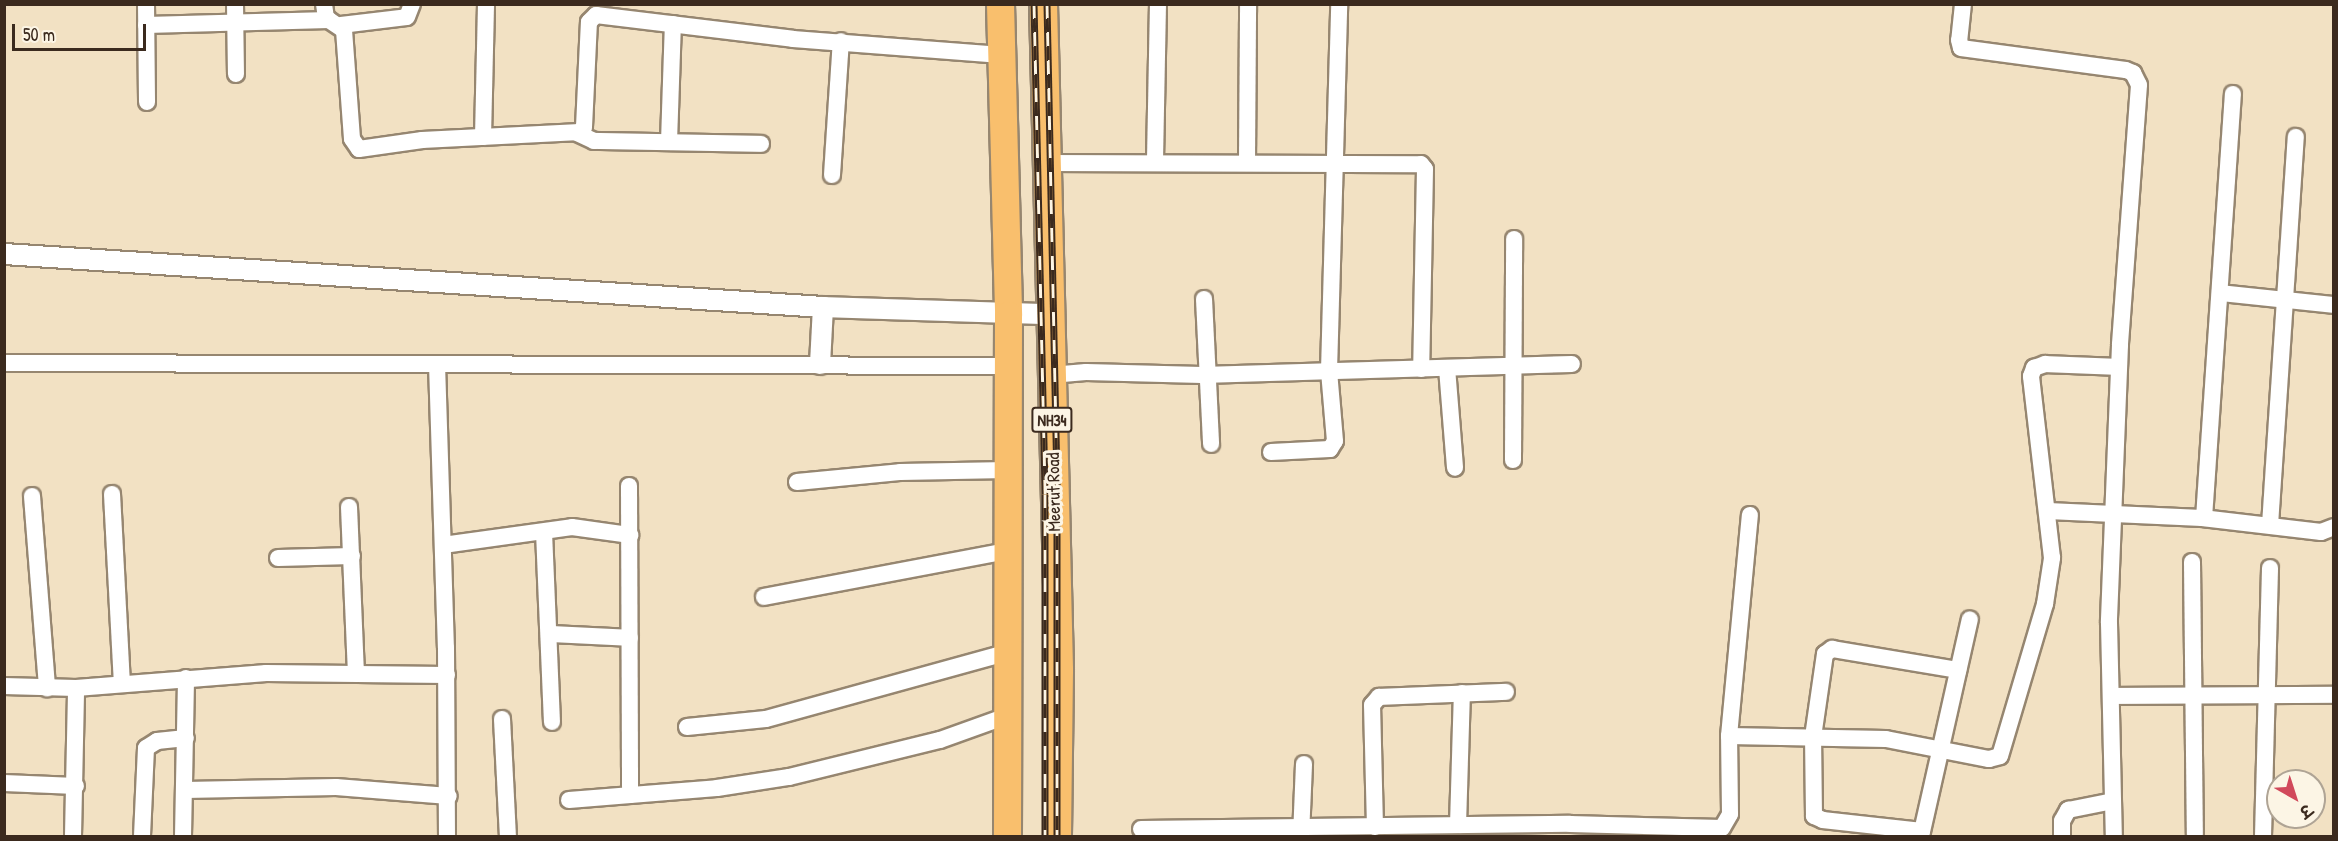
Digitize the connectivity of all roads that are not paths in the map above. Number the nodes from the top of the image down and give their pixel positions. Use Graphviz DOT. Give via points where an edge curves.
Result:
graph roads {
  1 [pos="146,4"];
  2 [pos="235,4"];
  3 [pos="412,4"];
  4 [pos="486,4"];
  5 [pos="1000,4"];
  6 [pos="1043,4"];
  7 [pos="1158,4"];
  8 [pos="1248,4"];
  9 [pos="1339,4"];
  10 [pos="1963,4"];
  11 [pos="331,16"];
  12 [pos="235,22"];
  13 [pos="673,24"];
  14 [pos="146,25"];
  15 [pos="841,41"];
  16 [pos="1001,55"];
  17 [pos="236,74"];
  18 [pos="2233,94"];
  19 [pos="147,102"];
  20 [pos="577,133"];
  21 [pos="483,137"];
  22 [pos="2296,137"];
  23 [pos="669,142"];
  24 [pos="761,144"];
  25 [pos="1155,160"];
  26 [pos="1247,161"];
  27 [pos="1046,162"];
  28 [pos="1335,162"];
  29 [pos="832,175"];
  30 [pos="1514,239"];
  31 [pos="4,254"];
  32 [pos="2220,293"];
  33 [pos="1204,299"];
  34 [pos="2286,300"];
  35 [pos="2334,305"];
  36 [pos="823,307"];
  37 [pos="1048,314"];
  38 [pos="1008,315"];
  39 [pos="4,363"];
  40 [pos="437,364"];
  41 [pos="820,364"];
  42 [pos="1572,364"];
  43 [pos="1008,366"];
  44 [pos="1511,366"];
  45 [pos="2120,367"];
  46 [pos="1447,368"];
  47 [pos="1421,369"];
  48 [pos="1329,371"];
  49 [pos="1051,375"];
  50 [pos="1208,375"];
  51 [pos="1211,444"];
  52 [pos="1271,452"];
  53 [pos="1513,460"];
  54 [pos="1455,468"];
  55 [pos="1008,470"];
  56 [pos="797,482"];
  57 [pos="629,486"];
  58 [pos="112,494"];
  59 [pos="32,496"];
  60 [pos="348,507"];
  61 [pos="2048,511"];
  62 [pos="1750,515"];
  63 [pos="2114,516"];
  64 [pos="2204,518"];
  65 [pos="2270,525"];
  66 [pos="2334,527"];
  67 [pos="544,532"];
  68 [pos="630,536"];
  69 [pos="443,545"];
  70 [pos="1008,550"];
  71 [pos="352,556"];
  72 [pos="278,558"];
  73 [pos="2192,562"];
  74 [pos="2270,568"];
  75 [pos="764,597"];
  76 [pos="1970,619"];
  77 [pos="549,634"];
  78 [pos="630,638"];
  79 [pos="1009,652"];
  80 [pos="1958,670"];
  81 [pos="356,673"];
  82 [pos="447,675"];
  83 [pos="186,678"];
  84 [pos="122,684"];
  85 [pos="4,686"];
  86 [pos="47,688"];
  87 [pos="76,688"];
  88 [pos="1506,692"];
  89 [pos="1461,693"];
  90 [pos="2334,695"];
  91 [pos="2111,696"];
  92 [pos="2193,696"];
  93 [pos="2269,696"];
  94 [pos="1007,716"];
  95 [pos="502,719"];
  96 [pos="552,722"];
  97 [pos="687,727"];
  98 [pos="1730,736"];
  99 [pos="186,738"];
  100 [pos="1813,738"];
  101 [pos="1941,748"];
  102 [pos="1304,764"];
  103 [pos="4,783"];
  104 [pos="76,786"];
  105 [pos="185,790"];
  106 [pos="630,795"];
  107 [pos="449,796"];
  108 [pos="569,800"];
  109 [pos="2113,801"];
  110 [pos="1458,825"];
  111 [pos="1376,827"];
  112 [pos="1141,830"];
  113 [pos="1301,832"];
  114 [pos="1921,834"];
  115 [pos="2195,834"];
  116 [pos="73,837"];
  117 [pos="142,837"];
  118 [pos="183,837"];
  119 [pos="447,837"];
  120 [pos="508,837"];
  121 [pos="1007,837"];
  122 [pos="1057,837"];
  123 [pos="2062,837"];
  124 [pos="2114,837"];
  125 [pos="2263,837"];
  1 -- 14 [label="street"];
  2 -- 12 [label="street"];
  3 -- 11 [label="street" via="407,17"];
  4 -- 21 [label="street"];
  5 -- 16 [label="highway, NH34"];
  6 -- 27 [label="highway, Meerut Road / NH34"];
  7 -- 25 [label="street"];
  8 -- 26 [label="street"];
  9 -- 28 [label="street"];
  10 -- 45 [label="street" via="1961,48 2126,70 2137,78"];
  11 -- 12 [label="street"];
  11 -- 21 [label="street" via="354,148"];
  12 -- 14 [label="street"];
  12 -- 17 [label="street"];
  13 -- 15 [label="street"];
  13 -- 20 [label="street" via="592,18 584,127"];
  13 -- 23 [label="street"];
  14 -- 19 [label="street"];
  15 -- 16 [label="street"];
  15 -- 29 [label="street"];
  16 -- 38 [label="highway, NH34"];
  18 -- 32 [label="street"];
  20 -- 21 [label="street"];
  20 -- 23 [label="street" via="594,141"];
  22 -- 34 [label="street"];
  23 -- 24 [label="street"];
  25 -- 26 [label="street"];
  25 -- 27 [label="street"];
  26 -- 28 [label="street"];
  27 -- 37 [label="highway, Meerut Road / NH34"];
  28 -- 47 [label="street" via="1416,163 1425,169"];
  28 -- 48 [label="street"];
  30 -- 44 [label="street"];
  31 -- 36 [label="street"];
  32 -- 34 [label="street"];
  32 -- 64 [label="street"];
  33 -- 50 [label="street"];
  34 -- 35 [label="street"];
  34 -- 65 [label="street"];
  36 -- 38 [label="street"];
  36 -- 41 [label="street"];
  37 -- 38 [label="street"];
  37 -- 49 [label="highway, Meerut Road / NH34"];
  38 -- 43 [label="highway, NH34"];
  39 -- 40 [label="street"];
  40 -- 41 [label="street"];
  40 -- 69 [label="street"];
  41 -- 43 [label="street"];
  42 -- 44 [label="street"];
  43 -- 55 [label="highway, NH34"];
  44 -- 46 [label="street"];
  44 -- 53 [label="street"];
  45 -- 61 [label="street" via="2045,364 2034,368 2031,376"];
  45 -- 63 [label="street"];
  46 -- 47 [label="street"];
  46 -- 54 [label="street"];
  47 -- 48 [label="street"];
  48 -- 50 [label="street"];
  48 -- 52 [label="street" via="1334,447"];
  49 -- 50 [label="street"];
  49 -- 122 [label="highway, Meerut Road / NH34" via="1059,670"];
  50 -- 51 [label="street"];
  55 -- 56 [label="street" via="900,472"];
  55 -- 70 [label="highway, NH34"];
  57 -- 68 [label="street"];
  58 -- 84 [label="street"];
  59 -- 86 [label="street"];
  60 -- 71 [label="street"];
  61 -- 63 [label="street"];
  61 -- 101 [label="street" via="2050,579 2003,750 1996,759 1989,759"];
  62 -- 98 [label="street"];
  63 -- 64 [label="street"];
  63 -- 91 [label="street"];
  64 -- 65 [label="street"];
  65 -- 66 [label="street" via="2321,532"];
  67 -- 68 [label="street" via="572,527"];
  67 -- 69 [label="street"];
  67 -- 77 [label="street"];
  68 -- 78 [label="street"];
  69 -- 82 [label="street"];
  70 -- 75 [label="street"];
  70 -- 79 [label="highway, NH34"];
  71 -- 72 [label="street"];
  71 -- 81 [label="street"];
  73 -- 92 [label="street"];
  74 -- 93 [label="street"];
  76 -- 80 [label="street"];
  77 -- 78 [label="street"];
  77 -- 96 [label="street"];
  78 -- 106 [label="street"];
  79 -- 94 [label="highway, NH34"];
  79 -- 97 [label="street" via="766,719"];
  80 -- 100 [label="street" via="1829,649 1825,654"];
  80 -- 101 [label="street"];
  81 -- 82 [label="street"];
  81 -- 83 [label="street"];
  82 -- 107 [label="street"];
  83 -- 84 [label="street"];
  83 -- 99 [label="street"];
  84 -- 87 [label="street"];
  85 -- 86 [label="street"];
  86 -- 87 [label="street"];
  87 -- 104 [label="street"];
  88 -- 89 [label="street"];
  89 -- 110 [label="street"];
  89 -- 111 [label="street" via="1384,695 1376,701"];
  90 -- 93 [label="street"];
  91 -- 92 [label="street"];
  91 -- 109 [label="street"];
  92 -- 93 [label="street"];
  92 -- 115 [label="street"];
  93 -- 125 [label="street"];
  94 -- 106 [label="street" via="940,740 789,777"];
  94 -- 121 [label="highway, NH34"];
  95 -- 120 [label="street"];
  98 -- 100 [label="street"];
  98 -- 110 [label="street" via="1730,814 1722,828"];
  99 -- 105 [label="street"];
  99 -- 117 [label="street" via="157,741 146,748"];
  100 -- 101 [label="street" via="1886,739"];
  100 -- 114 [label="street" via="1814,816"];
  101 -- 114 [label="street"];
  102 -- 113 [label="street"];
  103 -- 104 [label="street"];
  104 -- 116 [label="street"];
  105 -- 107 [label="street" via="336,788"];
  105 -- 118 [label="street"];
  106 -- 108 [label="street"];
  107 -- 119 [label="street"];
  109 -- 123 [label="street" via="2068,810 2062,821"];
  109 -- 124 [label="street"];
  110 -- 111 [label="street"];
  111 -- 113 [label="street"];
  112 -- 113 [label="street"];
}
